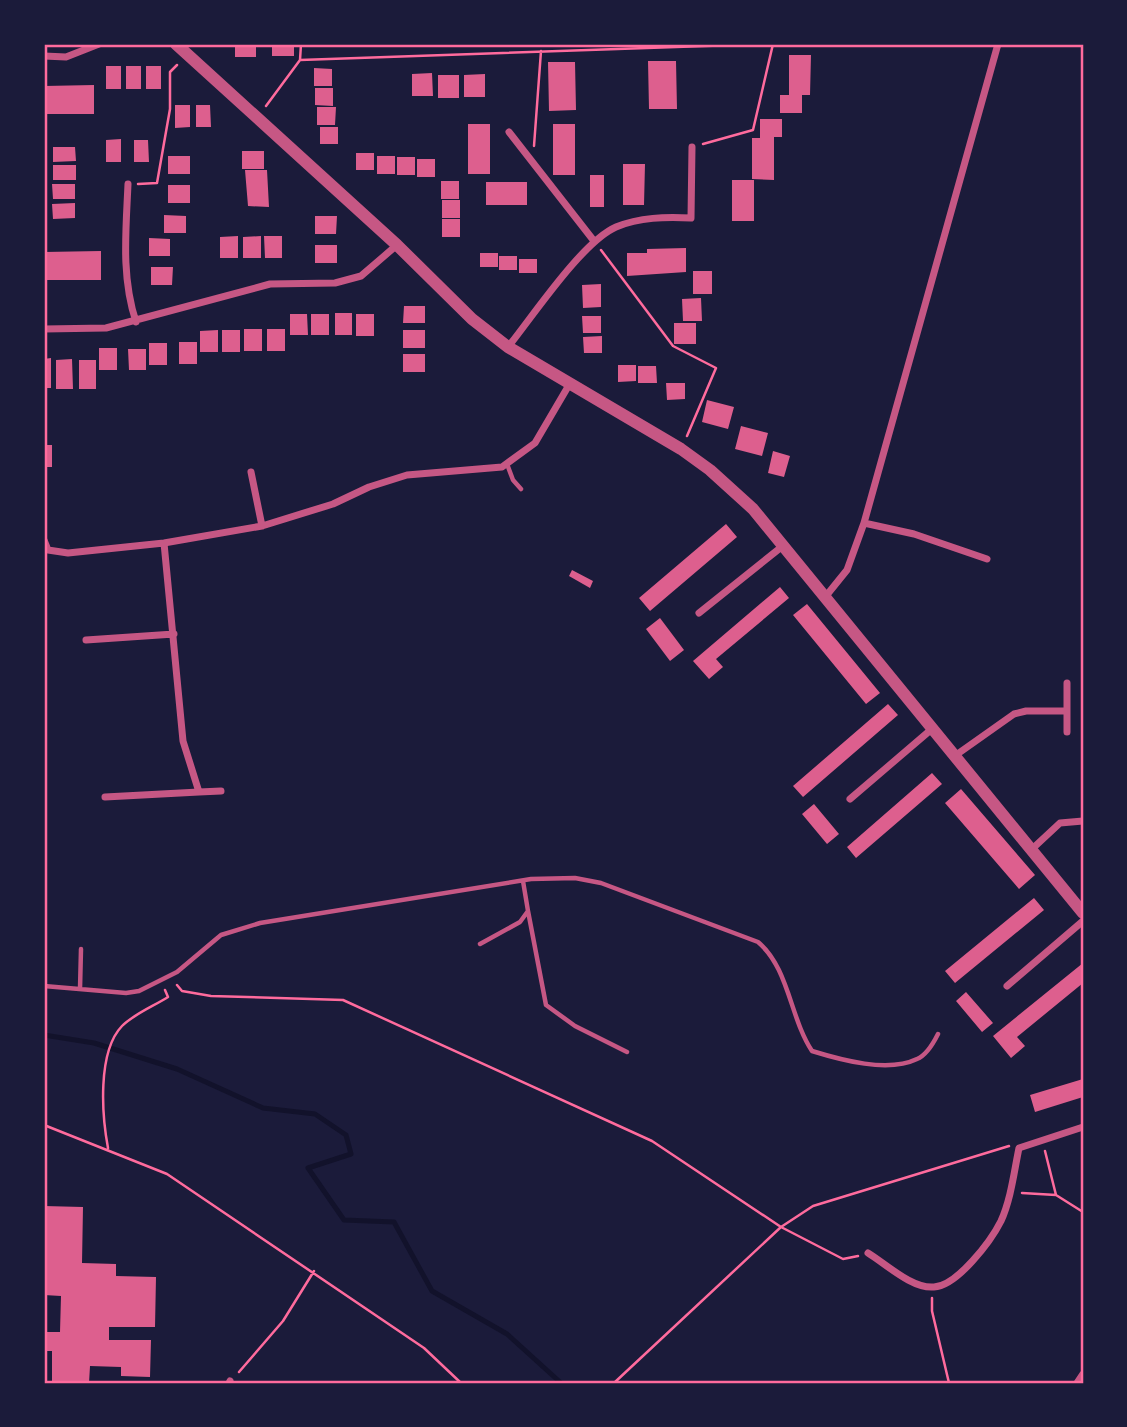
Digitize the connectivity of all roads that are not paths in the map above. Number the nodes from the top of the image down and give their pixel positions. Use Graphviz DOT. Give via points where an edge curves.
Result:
graph roads {
  1 [pos="99,44"];
  2 [pos="176,44"];
  3 [pos="998,44"];
  4 [pos="44,56"];
  5 [pos="509,132"];
  6 [pos="692,146"];
  7 [pos="128,184"];
  8 [pos="594,241"];
  9 [pos="397,245"];
  10 [pos="136,322"];
  11 [pos="44,330"];
  12 [pos="508,347"];
  13 [pos="569,385"];
  14 [pos="507,464"];
  15 [pos="251,472"];
  16 [pos="521,489"];
  17 [pos="864,523"];
  18 [pos="262,526"];
  19 [pos="44,540"];
  20 [pos="164,543"];
  21 [pos="785,545"];
  22 [pos="987,559"];
  23 [pos="826,596"];
  24 [pos="699,613"];
  25 [pos="174,634"];
  26 [pos="86,640"];
  27 [pos="1067,683"];
  28 [pos="1067,711"];
  29 [pos="933,728"];
  30 [pos="1067,732"];
  31 [pos="956,755"];
  32 [pos="222,791"];
  33 [pos="199,792"];
  34 [pos="105,797"];
  35 [pos="850,799"];
  36 [pos="1083,821"];
  37 [pos="1031,850"];
  38 [pos="523,881"];
  39 [pos="528,911"];
  40 [pos="1083,913"];
  41 [pos="1083,921"];
  42 [pos="480,944"];
  43 [pos="81,949"];
  44 [pos="44,986"];
  45 [pos="1007,986"];
  46 [pos="80,989"];
  47 [pos="938,1034"];
  48 [pos="627,1052"];
  49 [pos="1083,1127"];
  50 [pos="868,1253"];
  51 [pos="1083,1374"];
  52 [pos="1077,1383"];
  1 -- 4 [label="street" via="66,57"];
  2 -- 9 [label="street"];
  3 -- 17 [label="street"];
  5 -- 8 [label="street"];
  6 -- 8 [label="street" via="691,218 645,218"];
  7 -- 10 [label="street" via="124,261"];
  8 -- 12 [label="street"];
  9 -- 10 [label="street" via="362,276 335,283 270,285"];
  9 -- 12 [label="street" via="472,319"];
  10 -- 11 [label="street"];
  12 -- 13 [label="street"];
  13 -- 14 [label="street" via="535,443"];
  13 -- 21 [label="street" via="681,449 753,509"];
  14 -- 16 [label="lane"];
  14 -- 18 [label="street" via="407,475"];
  15 -- 18 [label="street"];
  17 -- 22 [label="street"];
  17 -- 23 [label="street" via="847,570"];
  18 -- 20 [label="street"];
  19 -- 20 [label="street" via="48,550 68,553"];
  20 -- 25 [label="street"];
  21 -- 23 [label="street"];
  21 -- 24 [label="street"];
  23 -- 29 [label="street"];
  25 -- 26 [label="street"];
  25 -- 33 [label="street" via="183,741"];
  27 -- 28 [label="street"];
  28 -- 30 [label="street"];
  28 -- 31 [label="street" via="1014,714"];
  29 -- 31 [label="street"];
  29 -- 35 [label="street"];
  31 -- 37 [label="street"];
  32 -- 33 [label="street"];
  33 -- 34 [label="street"];
  36 -- 37 [label="street" via="1060,823"];
  37 -- 40 [label="street"];
  38 -- 39 [label="lane"];
  38 -- 46 [label="lane" via="260,923 221,935 170,976 139,991"];
  38 -- 47 [label="lane" via="575,878 601,883 758,942 774,958 802,1036 812,1051 871,1063 903,1063 920,1058"];
  39 -- 42 [label="lane" via="520,922"];
  39 -- 48 [label="lane" via="546,1005 575,1026"];
  41 -- 45 [label="street"];
  43 -- 46 [label="lane"];
  44 -- 46 [label="lane"];
  49 -- 50 [label="street" via="1019,1149 1000,1222 964,1271 947,1284 932,1288 916,1283"];
  51 -- 52 [label="street"];
}
